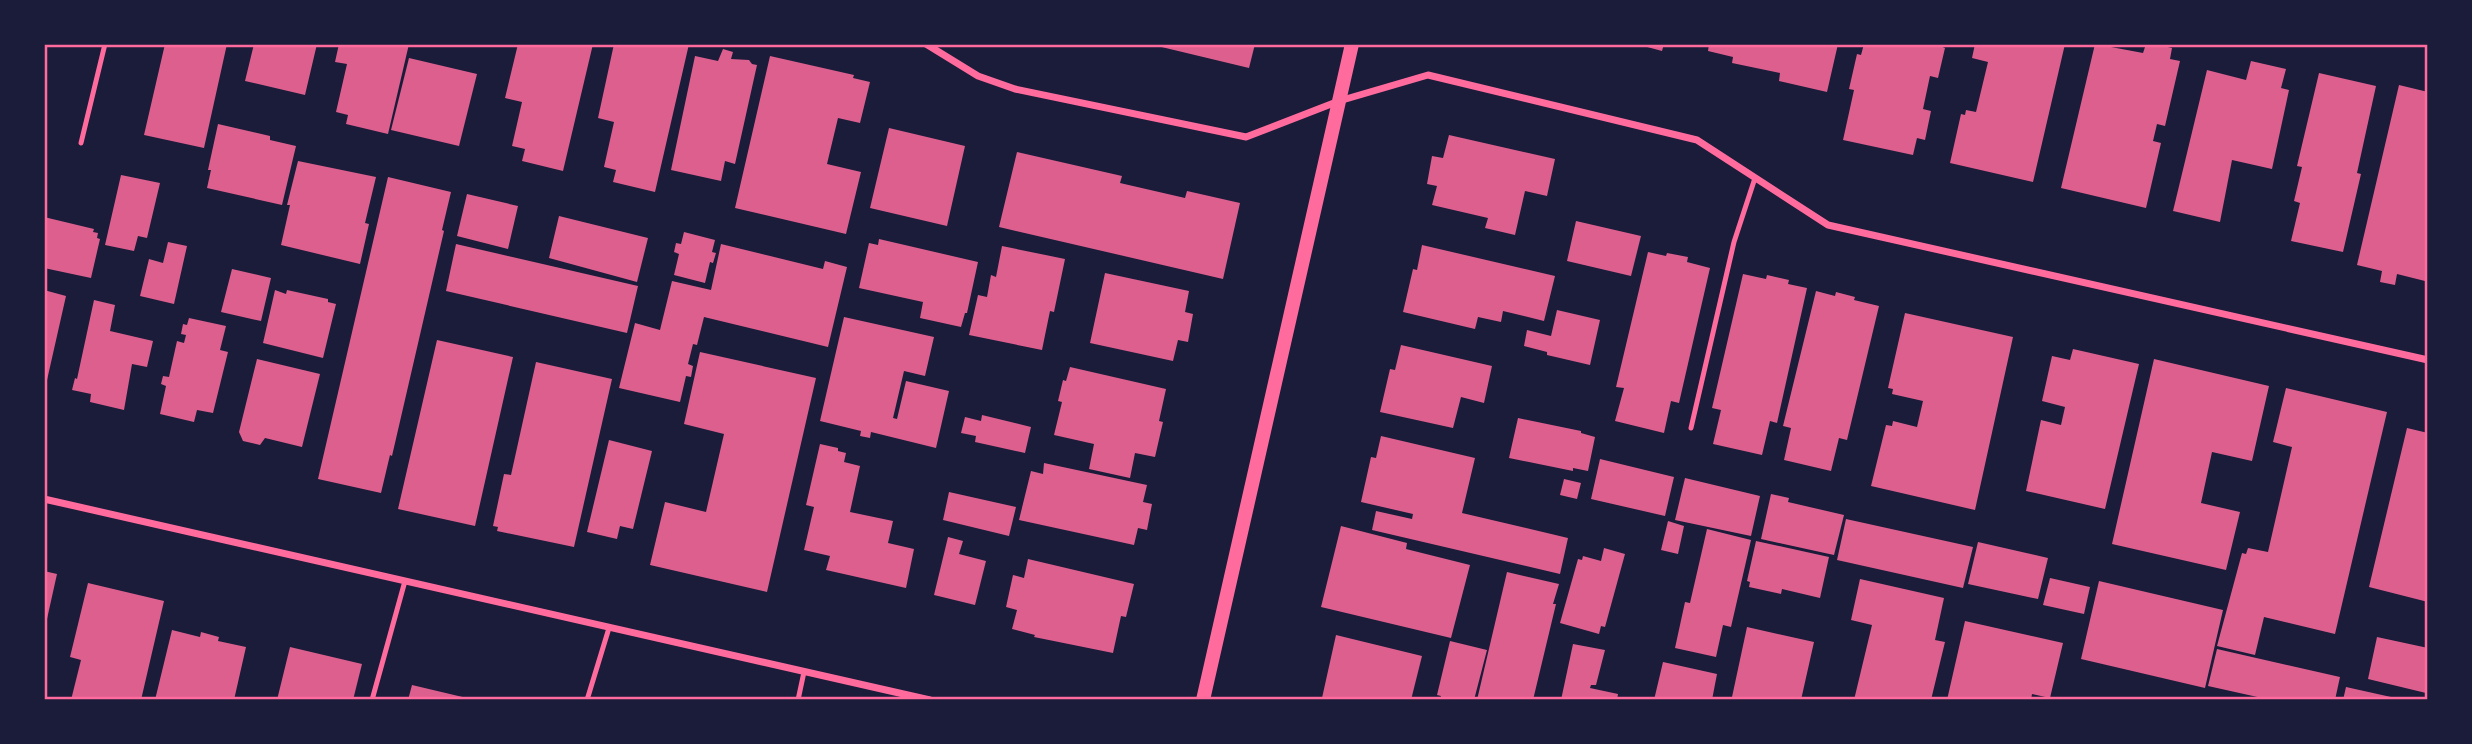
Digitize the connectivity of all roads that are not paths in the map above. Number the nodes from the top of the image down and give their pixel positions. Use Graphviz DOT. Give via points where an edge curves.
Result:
graph roads {
  1 [pos="106,44"];
  2 [pos="926,44"];
  3 [pos="1352,44"];
  4 [pos="1339,101"];
  5 [pos="81,143"];
  6 [pos="1755,178"];
  7 [pos="2428,360"];
  8 [pos="1691,428"];
  9 [pos="44,499"];
  10 [pos="405,581"];
  11 [pos="609,628"];
  12 [pos="804,672"];
  13 [pos="372,700"];
  14 [pos="587,700"];
  15 [pos="798,700"];
  16 [pos="930,700"];
  17 [pos="1202,700"];
  1 -- 5 [label="lane"];
  2 -- 4 [label="street" via="978,76 1015,89 1246,137"];
  3 -- 4 [label="main road"];
  4 -- 6 [label="street" via="1428,75 1697,141"];
  4 -- 17 [label="main road"];
  6 -- 7 [label="street" via="1828,225"];
  6 -- 8 [label="lane" via="1734,242"];
  9 -- 10 [label="street"];
  10 -- 11 [label="street"];
  10 -- 13 [label="lane"];
  11 -- 12 [label="street"];
  11 -- 14 [label="lane"];
  12 -- 15 [label="lane"];
  12 -- 16 [label="street"];
}
